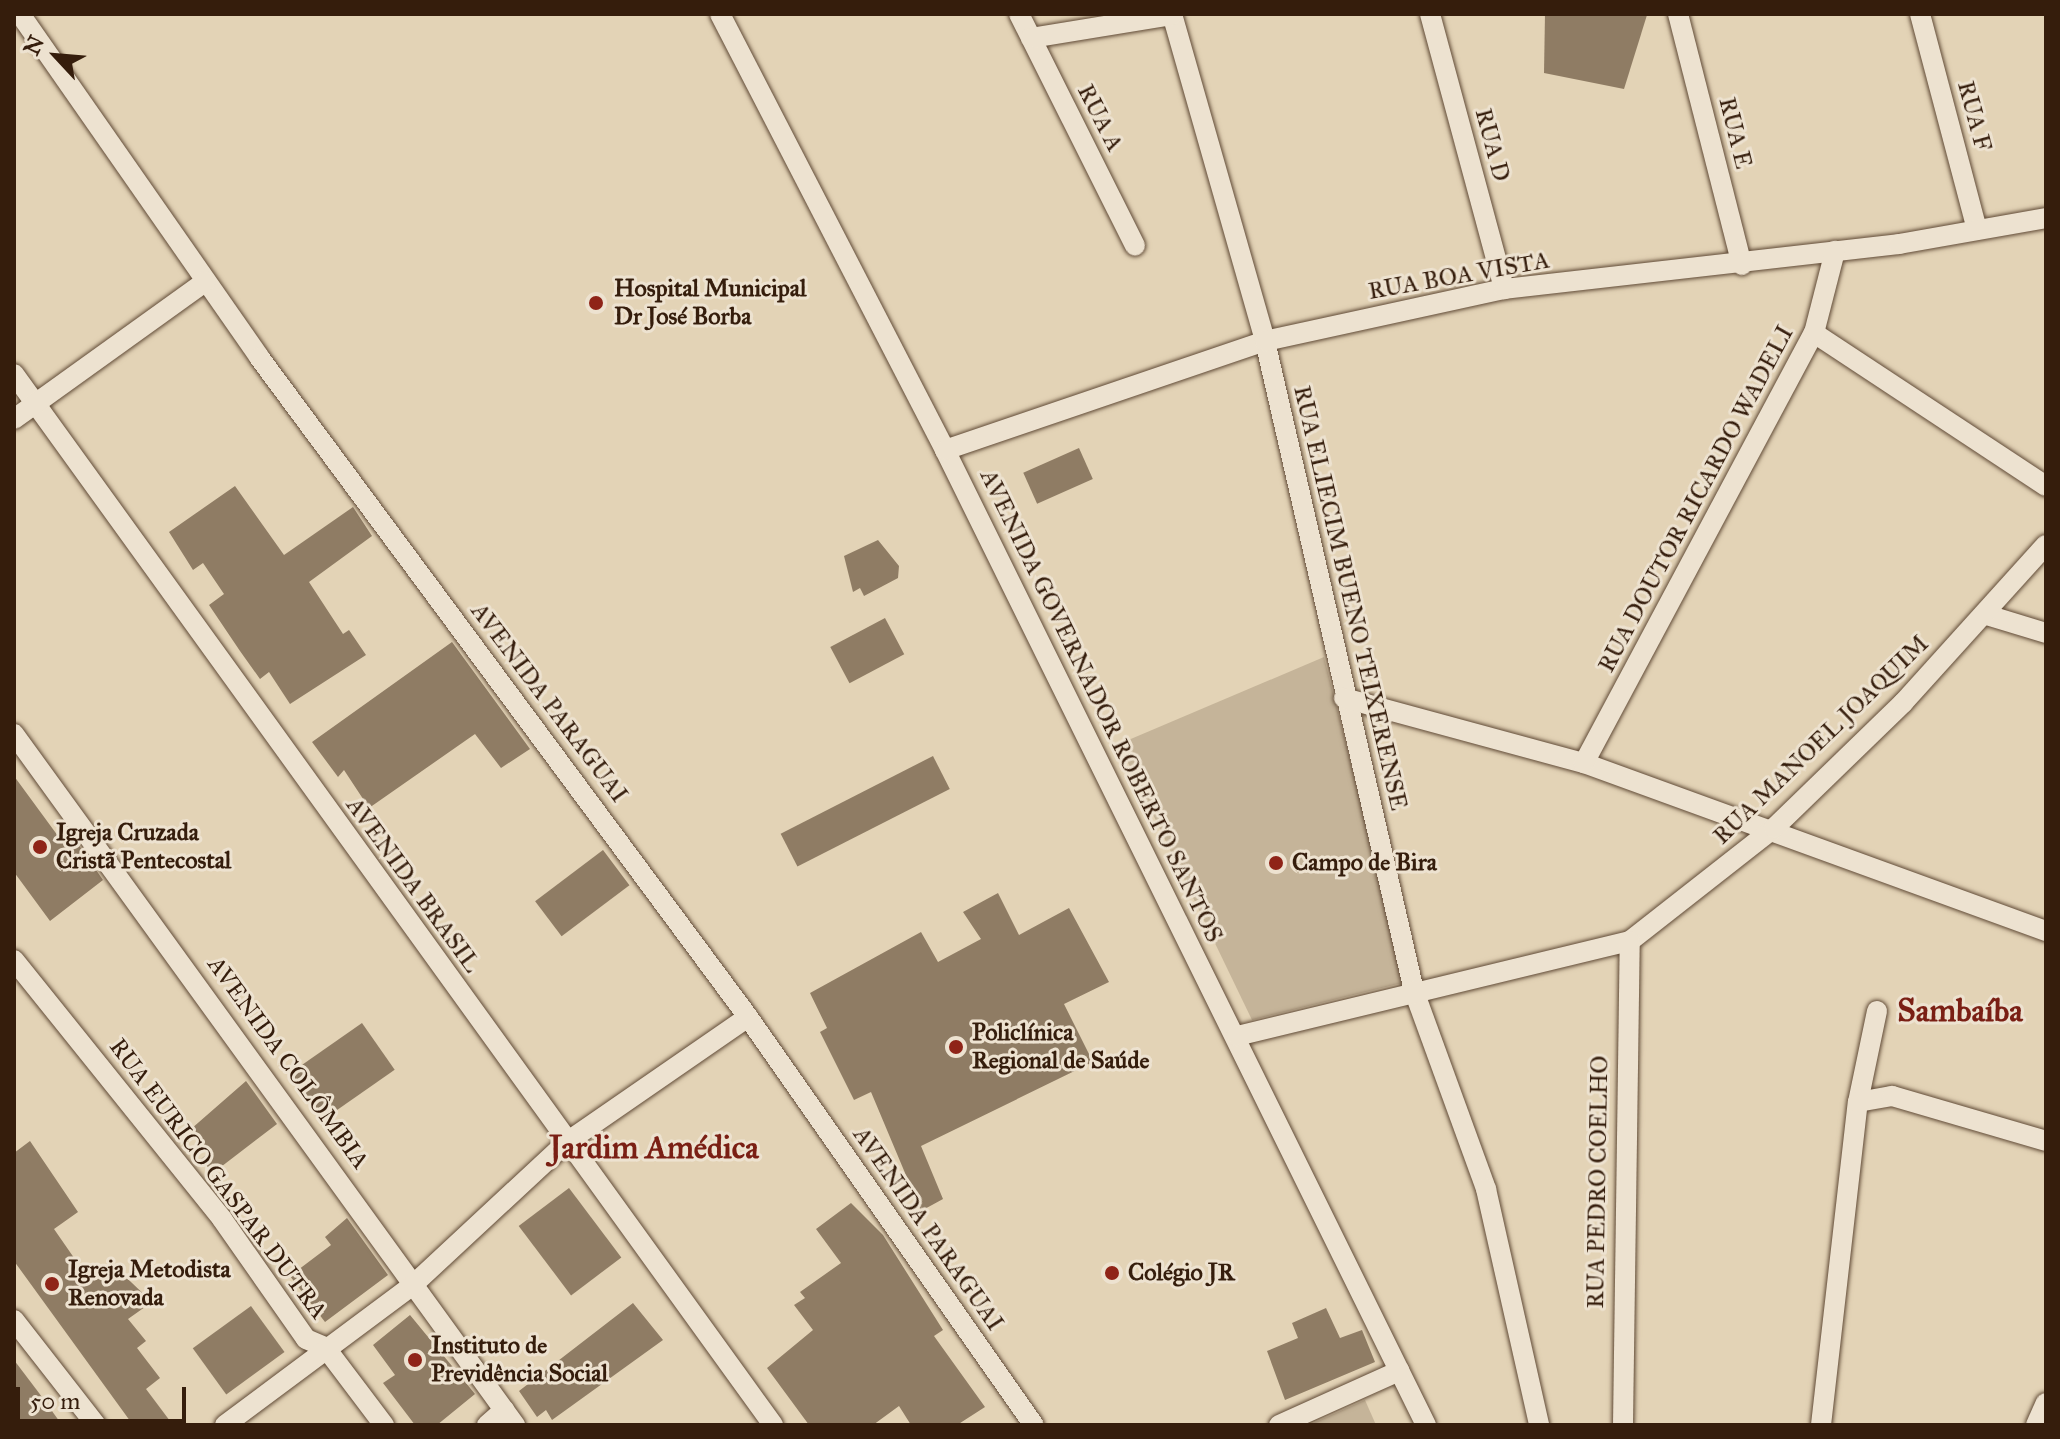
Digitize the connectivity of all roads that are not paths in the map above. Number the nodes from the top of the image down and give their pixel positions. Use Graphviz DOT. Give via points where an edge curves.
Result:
graph roads {
  1 [pos="20,14"];
  2 [pos="720,14"];
  3 [pos="1019,14"];
  4 [pos="1430,14"];
  5 [pos="1678,14"];
  6 [pos="1920,14"];
  7 [pos="1172,15"];
  8 [pos="1031,38"];
  9 [pos="2046,218"];
  10 [pos="1977,230"];
  11 [pos="1135,246"];
  12 [pos="1835,251"];
  13 [pos="1742,265"];
  14 [pos="205,282"];
  15 [pos="1504,289"];
  16 [pos="1814,333"];
  17 [pos="1265,341"];
  18 [pos="14,374"];
  19 [pos="35,403"];
  20 [pos="14,419"];
  21 [pos="945,450"];
  22 [pos="2046,486"];
  23 [pos="2046,545"];
  24 [pos="1987,615"];
  25 [pos="2046,633"];
  26 [pos="1344,698"];
  27 [pos="14,734"];
  28 [pos="1584,763"];
  29 [pos="1774,828"];
  30 [pos="2046,931"];
  31 [pos="1630,941"];
  32 [pos="14,960"];
  33 [pos="1414,991"];
  34 [pos="1877,1011"];
  35 [pos="748,1017"];
  36 [pos="1237,1036"];
  37 [pos="1858,1102"];
  38 [pos="2046,1141"];
  39 [pos="567,1142"];
  40 [pos="414,1284"];
  41 [pos="14,1320"];
  42 [pos="325,1347"];
  43 [pos="1399,1371"];
  44 [pos="2046,1403"];
  45 [pos="510,1417"];
  46 [pos="96,1425"];
  47 [pos="225,1425"];
  48 [pos="384,1425"];
  49 [pos="487,1425"];
  50 [pos="773,1425"];
  51 [pos="1034,1425"];
  52 [pos="1279,1425"];
  53 [pos="1426,1425"];
  54 [pos="1539,1425"];
  55 [pos="1623,1425"];
  56 [pos="1821,1425"];
  57 [pos="2036,1425"];
  1 -- 14 [label="street, AVENIDA PARAGUAI"];
  2 -- 21 [label="street, AVENIDA GOVERNADOR ROBERTO SANTOS"];
  3 -- 8 [label="street, RUA A"];
  4 -- 15 [label="street, RUA D"];
  5 -- 13 [label="street, RUA E"];
  6 -- 10 [label="street, RUA F"];
  7 -- 8 [label="street"];
  7 -- 17 [label="street, RUA ELIECIM BUENO TEIXERENSE"];
  8 -- 11 [label="street, RUA A"];
  9 -- 10 [label="street, RUA BOA VISTA"];
  10 -- 12 [label="street, RUA BOA VISTA"];
  12 -- 13 [label="street, RUA BOA VISTA"];
  12 -- 16 [label="street, RUA DOUTOR RICARDO WADELI"];
  13 -- 15 [label="street, RUA BOA VISTA"];
  14 -- 19 [label="street"];
  14 -- 35 [label="street, AVENIDA PARAGUAI"];
  15 -- 17 [label="street, RUA BOA VISTA"];
  16 -- 22 [label="street"];
  16 -- 28 [label="street, RUA DOUTOR RICARDO WADELI"];
  17 -- 21 [label="street, RUA BOA VISTA"];
  17 -- 26 [label="street, RUA ELIECIM BUENO TEIXERENSE"];
  18 -- 19 [label="street, AVENIDA BRASIL"];
  19 -- 20 [label="street"];
  19 -- 39 [label="street, AVENIDA BRASIL"];
  21 -- 36 [label="street, AVENIDA GOVERNADOR ROBERTO SANTOS"];
  23 -- 24 [label="street, RUA MANOEL JOAQUIM"];
  24 -- 25 [label="street"];
  24 -- 29 [label="street, RUA MANOEL JOAQUIM"];
  26 -- 28 [label="street"];
  26 -- 33 [label="street, RUA ELIECIM BUENO TEIXERENSE"];
  27 -- 40 [label="street, AVENIDA COLÔMBIA"];
  28 -- 29 [label="street"];
  29 -- 30 [label="street"];
  29 -- 31 [label="street, RUA MANOEL JOAQUIM"];
  31 -- 33 [label="street, RUA MANOEL JOAQUIM"];
  31 -- 55 [label="street, RUA PEDRO COELHO"];
  32 -- 42 [label="street, RUA EURICO GASPAR DUTRA" via="222,1219 306,1339"];
  33 -- 36 [label="street, RUA MANOEL JOAQUIM"];
  33 -- 54 [label="street, RUA ELIECIM BUENO TEIXERENSE" via="1486,1189"];
  34 -- 37 [label="street"];
  35 -- 39 [label="street"];
  35 -- 51 [label="street, AVENIDA PARAGUAI"];
  36 -- 43 [label="street, AVENIDA GOVERNADOR ROBERTO SANTOS"];
  37 -- 38 [label="street" via="1892,1096"];
  37 -- 56 [label="street"];
  39 -- 40 [label="street"];
  39 -- 50 [label="street, AVENIDA BRASIL"];
  40 -- 42 [label="street"];
  40 -- 45 [label="street, AVENIDA COLÔMBIA"];
  41 -- 46 [label="street"];
  42 -- 47 [label="street"];
  42 -- 48 [label="street, RUA EURICO GASPAR DUTRA"];
  43 -- 52 [label="street"];
  43 -- 53 [label="street, AVENIDA GOVERNADOR ROBERTO SANTOS"];
  44 -- 57 [label="street"];
  45 -- 49 [label="street"];
}
